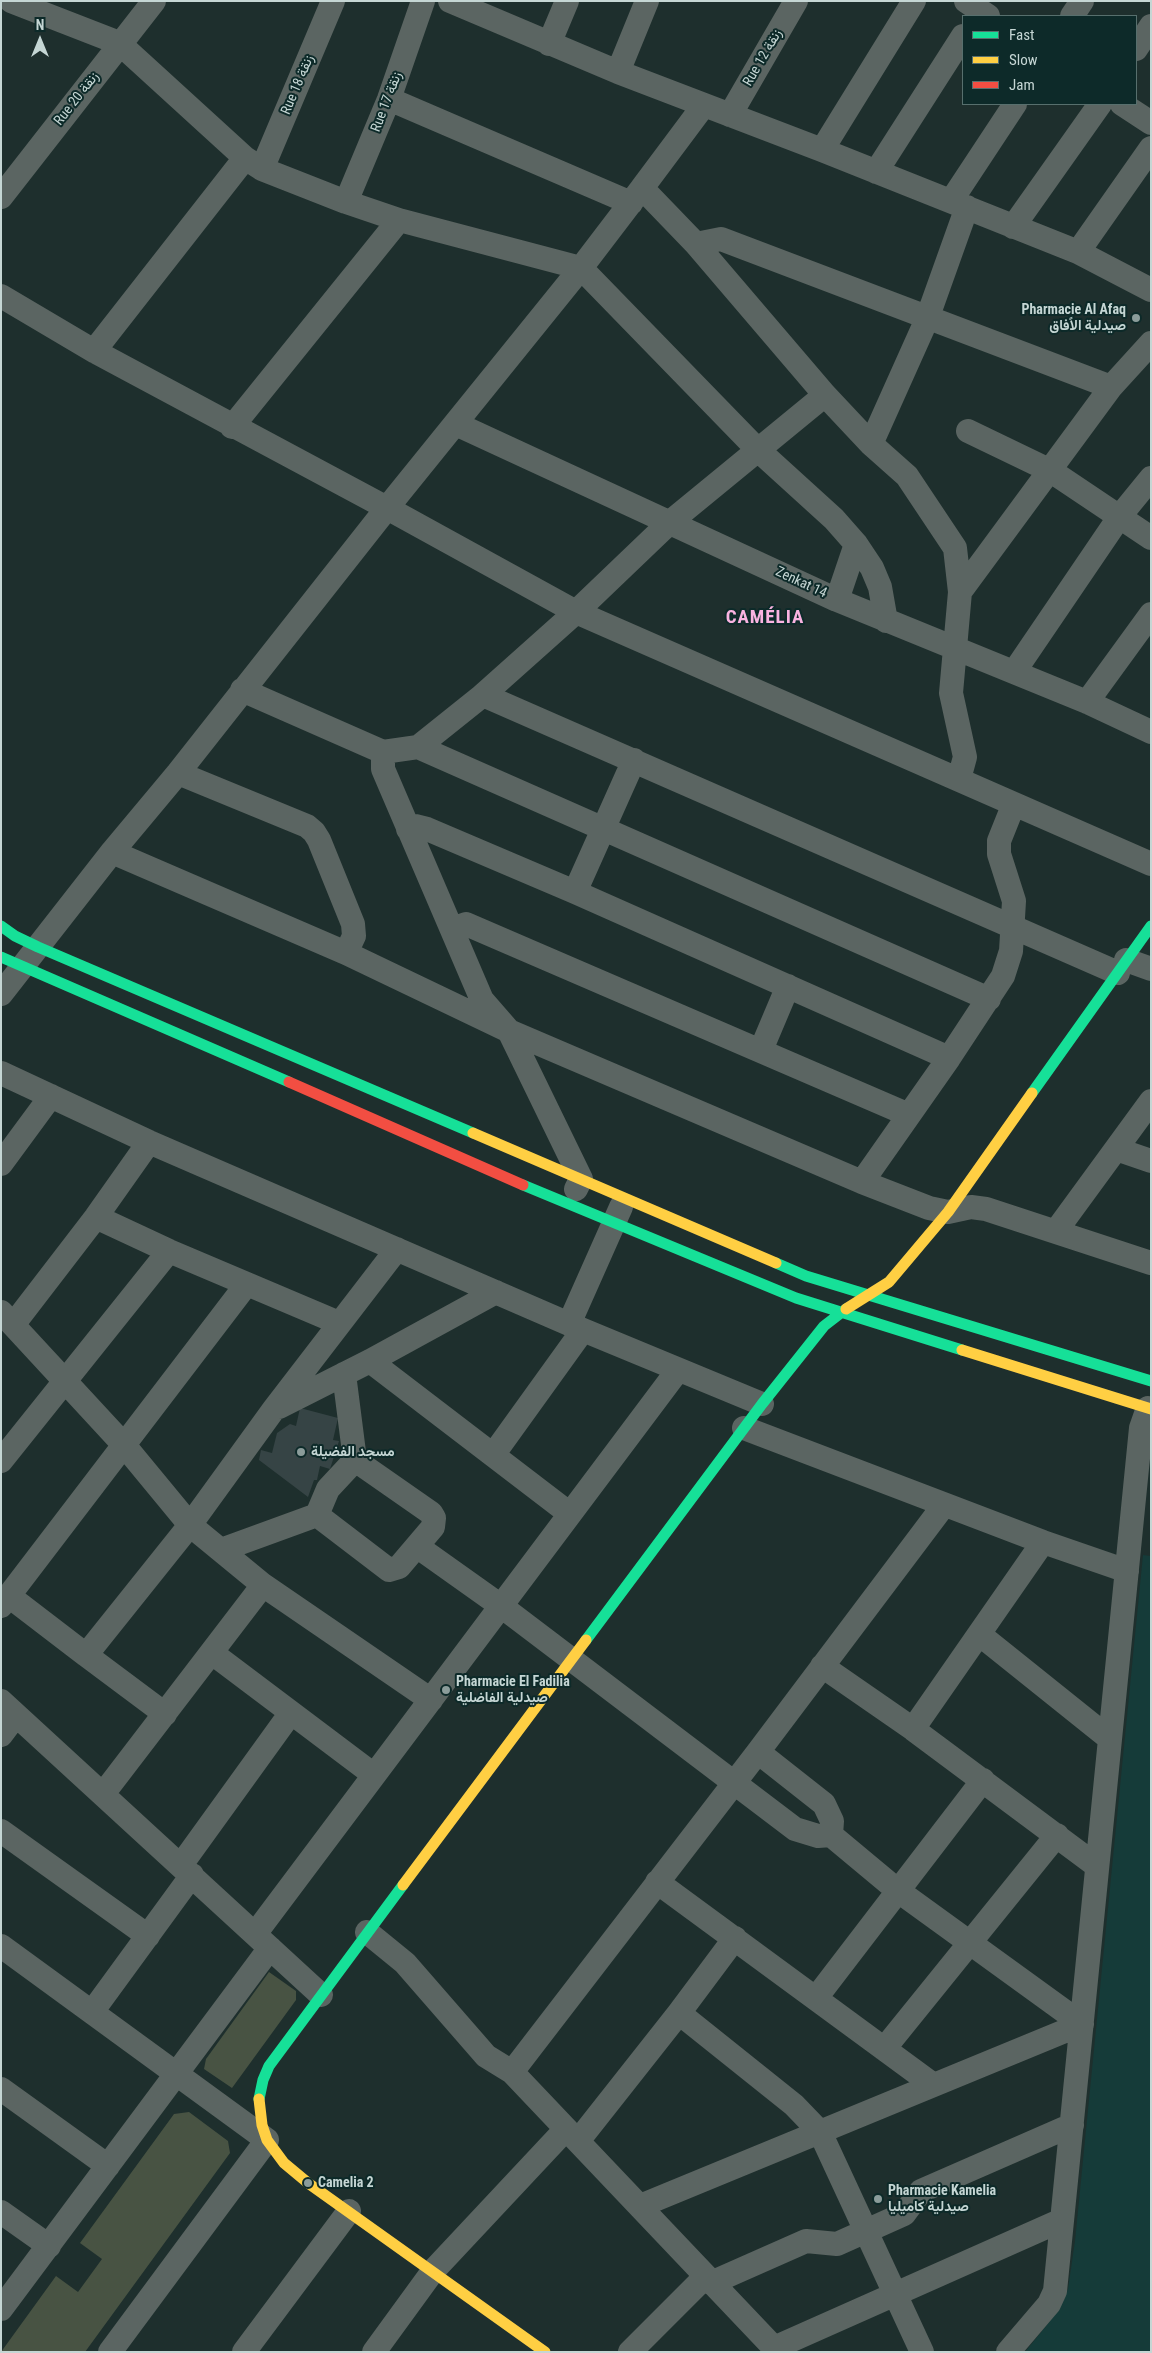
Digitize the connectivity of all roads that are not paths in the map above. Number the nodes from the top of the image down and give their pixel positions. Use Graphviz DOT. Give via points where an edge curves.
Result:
graph roads {
  1 [pos="11,1"];
  2 [pos="154,1"];
  3 [pos="333,1"];
  4 [pos="423,1"];
  5 [pos="450,1"];
  6 [pos="567,1"];
  7 [pos="647,1"];
  8 [pos="796,1"];
  9 [pos="914,1"];
  10 [pos="1082,1"];
  11 [pos="493,10"];
  12 [pos="1073,15"];
  13 [pos="1151,26"];
  14 [pos="962,38"];
  15 [pos="119,43"];
  16 [pos="549,44"];
  17 [pos="1137,47"];
  18 [pos="618,72"];
  19 [pos="389,99"];
  20 [pos="704,105"];
  21 [pos="1014,105"];
  22 [pos="1099,105"];
  23 [pos="1124,105"];
  24 [pos="730,115"];
  25 [pos="1151,123"];
  26 [pos="1151,148"];
  27 [pos="822,150"];
  28 [pos="254,163"];
  29 [pos="876,172"];
  30 [pos="637,196"];
  31 [pos="1,197"];
  32 [pos="346,202"];
  33 [pos="959,204"];
  34 [pos="399,220"];
  35 [pos="1014,227"];
  36 [pos="696,244"];
  37 [pos="1078,252"];
  38 [pos="581,268"];
  39 [pos="1148,283"];
  40 [pos="1,296"];
  41 [pos="927,319"];
  42 [pos="1151,343"];
  43 [pos="94,351"];
  44 [pos="1111,387"];
  45 [pos="826,395"];
  46 [pos="456,424"];
  47 [pos="232,427"];
  48 [pos="968,431"];
  49 [pos="870,444"];
  50 [pos="758,449"];
  51 [pos="1051,470"];
  52 [pos="1151,478"];
  53 [pos="387,508"];
  54 [pos="1120,516"];
  55 [pos="669,523"];
  56 [pos="1151,538"];
  57 [pos="856,544"];
  58 [pos="960,592"];
  59 [pos="837,600"];
  60 [pos="576,612"];
  61 [pos="1151,614"];
  62 [pos="886,621"];
  63 [pos="956,650"];
  64 [pos="1014,672"];
  65 [pos="242,690"];
  66 [pos="483,695"];
  67 [pos="1087,702"];
  68 [pos="1151,732"];
  69 [pos="418,747"];
  70 [pos="383,752"];
  71 [pos="634,760"];
  72 [pos="178,773"];
  73 [pos="959,779"];
  74 [pos="1013,806"];
  75 [pos="408,828"];
  76 [pos="602,829"];
  77 [pos="112,852"];
  78 [pos="1151,864"];
  79 [pos="574,892"];
  80 [pos="1,926"];
  81 [pos="1151,926"];
  82 [pos="452,929"];
  83 [pos="1014,929"];
  84 [pos="38,947"];
  85 [pos="346,953"];
  86 [pos="11,963"];
  87 [pos="1122,966"];
  88 [pos="1151,969"];
  89 [pos="788,986"];
  90 [pos="1,994"];
  91 [pos="989,999"];
  92 [pos="509,1031"];
  93 [pos="762,1050"];
  94 [pos="949,1058"];
  95 [pos="1,1072"];
  96 [pos="51,1096"];
  97 [pos="1151,1101"];
  98 [pos="909,1115"];
  99 [pos="149,1142"];
  100 [pos="1116,1150"];
  101 [pos="1151,1161"];
  102 [pos="1,1164"];
  103 [pos="581,1179"];
  104 [pos="862,1182"];
  105 [pos="626,1198"];
  106 [pos="570,1204"];
  107 [pos="948,1212"];
  108 [pos="96,1217"];
  109 [pos="614,1224"];
  110 [pos="1056,1231"];
  111 [pos="397,1249"];
  112 [pos="169,1252"];
  113 [pos="1151,1263"];
  114 [pos="246,1285"];
  115 [pos="496,1292"];
  116 [pos="870,1296"];
  117 [pos="842,1311"];
  118 [pos="5,1317"];
  119 [pos="339,1323"];
  120 [pos="576,1327"];
  121 [pos="370,1362"];
  122 [pos="678,1370"];
  123 [pos="344,1374"];
  124 [pos="66,1381"];
  125 [pos="1151,1381"];
  126 [pos="762,1404"];
  127 [pos="1150,1408"];
  128 [pos="274,1409"];
  129 [pos="744,1428"];
  130 [pos="124,1445"];
  131 [pos="493,1455"];
  132 [pos="355,1460"];
  133 [pos="1,1461"];
  134 [pos="944,1505"];
  135 [pos="570,1514"];
  136 [pos="317,1515"];
  137 [pos="190,1525"];
  138 [pos="1043,1542"];
  139 [pos="418,1546"];
  140 [pos="221,1550"];
  141 [pos="1127,1571"];
  142 [pos="263,1585"];
  143 [pos="5,1601"];
  144 [pos="501,1606"];
  145 [pos="979,1634"];
  146 [pos="212,1653"];
  147 [pos="86,1655"];
  148 [pos="571,1658"];
  149 [pos="822,1666"];
  150 [pos="431,1700"];
  151 [pos="9,1708"];
  152 [pos="165,1714"];
  153 [pos="290,1714"];
  154 [pos="913,1729"];
  155 [pos="1,1735"];
  156 [pos="1110,1739"];
  157 [pos="758,1752"];
  158 [pos="374,1775"];
  159 [pos="983,1780"];
  160 [pos="734,1783"];
  161 [pos="103,1794"];
  162 [pos="1,1831"];
  163 [pos="831,1835"];
  164 [pos="1057,1835"];
  165 [pos="1097,1866"];
  166 [pos="186,1870"];
  167 [pos="657,1882"];
  168 [pos="897,1890"];
  169 [pos="367,1932"];
  170 [pos="148,1936"];
  171 [pos="734,1938"];
  172 [pos="262,1941"];
  173 [pos="970,1944"];
  174 [pos="1,1946"];
  175 [pos="321,1995"];
  176 [pos="816,1998"];
  177 [pos="92,2012"];
  178 [pos="679,2013"];
  179 [pos="1082,2024"];
  180 [pos="884,2049"];
  181 [pos="512,2072"];
  182 [pos="176,2074"];
  183 [pos="932,2084"];
  184 [pos="1,2089"];
  185 [pos="1072,2125"];
  186 [pos="820,2132"];
  187 [pos="572,2135"];
  188 [pos="267,2140"];
  189 [pos="108,2166"];
  190 [pos="640,2206"];
  191 [pos="349,2211"];
  192 [pos="1,2212"];
  193 [pos="1062,2220"];
  194 [pos="867,2230"];
  195 [pos="49,2246"];
  196 [pos="433,2271"];
  197 [pos="708,2280"];
  198 [pos="896,2294"];
  199 [pos="1,2309"];
  200 [pos="776,2350"];
  201 [pos="110,2352"];
  202 [pos="244,2352"];
  203 [pos="374,2352"];
  204 [pos="545,2352"];
  205 [pos="630,2352"];
  206 [pos="922,2352"];
  207 [pos="1008,2352"];
  1 -- 15 [label="street"];
  2 -- 15 [label="street, Rue 20 زنقة"];
  3 -- 28 [label="street, Rue 18 زنقة"];
  4 -- 19 [label="street, Rue 17 زنقة"];
  5 -- 11 [label="street"];
  6 -- 16 [label="street"];
  7 -- 18 [label="street"];
  8 -- 24 [label="street, Rue 12 زنقة"];
  9 -- 27 [label="street"];
  10 -- 12 [label="street"];
  11 -- 16 [label="street"];
  13 -- 17 [label="street"];
  14 -- 29 [label="street"];
  15 -- 28 [label="street"];
  15 -- 31 [label="street, Rue 20 زنقة"];
  16 -- 18 [label="street"];
  18 -- 20 [label="street"];
  19 -- 30 [label="street"];
  19 -- 32 [label="street, Rue 17 زنقة"];
  20 -- 24 [label="street"];
  20 -- 30 [label="street"];
  21 -- 33 [label="street"];
  22 -- 35 [label="street"];
  23 -- 25 [label="street"];
  24 -- 27 [label="street"];
  26 -- 37 [label="street"];
  27 -- 29 [label="street"];
  28 -- 32 [label="street"];
  28 -- 43 [label="street, Rue 18 زنقة"];
  29 -- 33 [label="street"];
  30 -- 36 [label="street"];
  30 -- 38 [label="street"];
  32 -- 34 [label="street"];
  33 -- 35 [label="street"];
  33 -- 41 [label="street"];
  34 -- 38 [label="street"];
  34 -- 47 [label="street"];
  35 -- 37 [label="street"];
  36 -- 41 [label="street" via="722,239"];
  36 -- 45 [label="street"];
  37 -- 39 [label="street"];
  38 -- 46 [label="street"];
  38 -- 50 [label="street"];
  40 -- 43 [label="street"];
  41 -- 44 [label="street"];
  41 -- 49 [label="street"];
  42 -- 44 [label="street"];
  43 -- 47 [label="street"];
  44 -- 51 [label="street"];
  45 -- 49 [label="street"];
  45 -- 50 [label="street"];
  46 -- 53 [label="street"];
  46 -- 55 [label="street, Zenkat 14"];
  47 -- 53 [label="street"];
  48 -- 51 [label="street"];
  49 -- 58 [label="street" via="906,476 955,548"];
  50 -- 55 [label="street"];
  50 -- 57 [label="street" via="834,519"];
  51 -- 54 [label="street"];
  51 -- 58 [label="street"];
  52 -- 54 [label="street"];
  53 -- 60 [label="street"];
  53 -- 65 [label="street"];
  54 -- 56 [label="street"];
  54 -- 64 [label="street"];
  55 -- 59 [label="street, Zenkat 14"];
  55 -- 60 [label="street"];
  57 -- 59 [label="street"];
  57 -- 62 [label="street" via="880,587"];
  58 -- 63 [label="street"];
  59 -- 62 [label="street, Zenkat 14"];
  60 -- 66 [label="street"];
  60 -- 73 [label="street"];
  61 -- 67 [label="street"];
  62 -- 63 [label="street, Zenkat 14"];
  63 -- 64 [label="street, Zenkat 14"];
  63 -- 73 [label="street" via="951,693 965,757"];
  64 -- 67 [label="street, Zenkat 14"];
  65 -- 70 [label="street"];
  65 -- 72 [label="street"];
  66 -- 69 [label="street"];
  66 -- 71 [label="street"];
  67 -- 68 [label="street, Zenkat 14"];
  69 -- 70 [label="street"];
  69 -- 76 [label="street"];
  70 -- 75 [label="street" via="383,769"];
  71 -- 76 [label="street"];
  71 -- 83 [label="street"];
  72 -- 77 [label="street"];
  72 -- 85 [label="street" via="307,826 314,832 353,924 354,936"];
  73 -- 74 [label="street"];
  74 -- 78 [label="street"];
  74 -- 83 [label="street" via="999,841 999,854 1014,901"];
  75 -- 79 [label="street" via="427,829"];
  75 -- 82 [label="street"];
  76 -- 79 [label="street"];
  76 -- 91 [label="street"];
  77 -- 84 [label="street"];
  77 -- 85 [label="street"];
  79 -- 89 [label="street"];
  80 -- 84 [label="street"];
  81 -- 87 [label="street"];
  82 -- 92 [label="street" via="482,1000"];
  82 -- 93 [label="street" via="466,924"];
  83 -- 87 [label="street"];
  83 -- 91 [label="street" via="1006,968"];
  84 -- 86 [label="street"];
  84 -- 103 [label="street"];
  85 -- 92 [label="street"];
  86 -- 90 [label="street"];
  86 -- 106 [label="street"];
  87 -- 88 [label="street"];
  87 -- 107 [label="street"];
  89 -- 93 [label="street"];
  89 -- 94 [label="street"];
  91 -- 94 [label="street"];
  92 -- 103 [label="street"];
  92 -- 104 [label="street"];
  93 -- 98 [label="street"];
  94 -- 98 [label="street"];
  95 -- 96 [label="street"];
  96 -- 99 [label="street"];
  96 -- 102 [label="street"];
  97 -- 100 [label="street"];
  98 -- 104 [label="street"];
  99 -- 108 [label="street"];
  99 -- 111 [label="street"];
  100 -- 101 [label="street"];
  100 -- 110 [label="street"];
  103 -- 105 [label="street"];
  103 -- 106 [label="street"];
  104 -- 107 [label="street"];
  105 -- 109 [label="street"];
  105 -- 116 [label="street" via="806,1276"];
  106 -- 109 [label="street"];
  107 -- 110 [label="street" via="971,1207 986,1209"];
  107 -- 116 [label="street" via="889,1282"];
  108 -- 112 [label="street"];
  108 -- 118 [label="street"];
  109 -- 117 [label="street" via="796,1298"];
  109 -- 120 [label="street"];
  110 -- 113 [label="street"];
  111 -- 115 [label="street"];
  111 -- 119 [label="street"];
  112 -- 114 [label="street"];
  112 -- 124 [label="street"];
  114 -- 119 [label="street"];
  114 -- 130 [label="street"];
  115 -- 120 [label="street"];
  115 -- 121 [label="street"];
  116 -- 117 [label="street"];
  116 -- 125 [label="street"];
  117 -- 126 [label="street" via="824,1326"];
  117 -- 127 [label="street"];
  118 -- 124 [label="street"];
  119 -- 128 [label="street"];
  120 -- 122 [label="street"];
  120 -- 131 [label="street"];
  121 -- 123 [label="street"];
  121 -- 131 [label="street"];
  122 -- 126 [label="street"];
  122 -- 135 [label="street"];
  123 -- 128 [label="street"];
  123 -- 132 [label="street"];
  124 -- 130 [label="street"];
  124 -- 133 [label="street"];
  126 -- 129 [label="street"];
  127 -- 141 [label="street" via="1141,1428"];
  128 -- 137 [label="street"];
  129 -- 134 [label="street"];
  129 -- 148 [label="street"];
  130 -- 137 [label="street"];
  130 -- 143 [label="street"];
  131 -- 135 [label="street"];
  132 -- 136 [label="street" via="328,1489"];
  132 -- 139 [label="street" via="433,1516 433,1527"];
  134 -- 138 [label="street"];
  134 -- 149 [label="street"];
  135 -- 144 [label="street"];
  136 -- 139 [label="street" via="389,1570 396,1569"];
  136 -- 140 [label="street"];
  137 -- 140 [label="street"];
  137 -- 147 [label="street"];
  138 -- 141 [label="street"];
  138 -- 145 [label="street"];
  139 -- 144 [label="street"];
  140 -- 142 [label="street"];
  141 -- 156 [label="street"];
  142 -- 146 [label="street"];
  142 -- 150 [label="street"];
  143 -- 147 [label="street"];
  144 -- 148 [label="street"];
  144 -- 150 [label="street"];
  145 -- 154 [label="street"];
  145 -- 156 [label="street"];
  146 -- 152 [label="street"];
  146 -- 153 [label="street"];
  147 -- 152 [label="street"];
  148 -- 160 [label="street"];
  148 -- 169 [label="street"];
  149 -- 154 [label="street"];
  149 -- 157 [label="street"];
  150 -- 158 [label="street"];
  151 -- 155 [label="street"];
  151 -- 161 [label="street"];
  152 -- 161 [label="street"];
  153 -- 158 [label="street"];
  153 -- 166 [label="street"];
  154 -- 159 [label="street"];
  156 -- 165 [label="street"];
  157 -- 160 [label="street"];
  157 -- 163 [label="street" via="824,1804 832,1820"];
  158 -- 172 [label="street"];
  159 -- 164 [label="street"];
  159 -- 168 [label="street"];
  160 -- 163 [label="street" via="795,1829 818,1836"];
  160 -- 167 [label="street"];
  161 -- 166 [label="street"];
  162 -- 170 [label="street"];
  163 -- 168 [label="street"];
  164 -- 165 [label="street"];
  164 -- 173 [label="street"];
  165 -- 179 [label="street"];
  166 -- 170 [label="street"];
  166 -- 172 [label="street"];
  167 -- 171 [label="street"];
  167 -- 181 [label="street"];
  168 -- 173 [label="street"];
  168 -- 176 [label="street"];
  169 -- 175 [label="street"];
  169 -- 181 [label="street" via="405,1963 486,2056"];
  170 -- 177 [label="street"];
  171 -- 176 [label="street"];
  171 -- 178 [label="street"];
  172 -- 175 [label="street"];
  172 -- 182 [label="street"];
  173 -- 179 [label="street"];
  173 -- 180 [label="street"];
  174 -- 177 [label="street"];
  175 -- 188 [label="street" via="269,2066 263,2080 260,2108"];
  176 -- 180 [label="street"];
  177 -- 182 [label="street"];
  178 -- 186 [label="street" via="794,2105"];
  178 -- 187 [label="street"];
  179 -- 183 [label="street"];
  179 -- 185 [label="street"];
  180 -- 183 [label="street"];
  181 -- 187 [label="street"];
  182 -- 188 [label="street"];
  182 -- 189 [label="street"];
  183 -- 186 [label="street"];
  184 -- 189 [label="street"];
  185 -- 193 [label="street"];
  185 -- 194 [label="street" via="921,2191 904,2214"];
  186 -- 190 [label="street"];
  186 -- 194 [label="street"];
  187 -- 190 [label="street"];
  187 -- 196 [label="street"];
  188 -- 191 [label="street" via="284,2162 308,2183"];
  188 -- 201 [label="street"];
  189 -- 195 [label="street"];
  190 -- 197 [label="street"];
  191 -- 196 [label="street"];
  191 -- 202 [label="street"];
  192 -- 195 [label="street"];
  193 -- 198 [label="street"];
  193 -- 207 [label="street" via="1055,2291 1049,2304"];
  194 -- 197 [label="street" via="837,2244 806,2241"];
  194 -- 198 [label="street"];
  195 -- 199 [label="street"];
  196 -- 203 [label="street"];
  196 -- 204 [label="street"];
  197 -- 200 [label="street"];
  197 -- 205 [label="street"];
  198 -- 200 [label="street"];
  198 -- 206 [label="street"];
}
